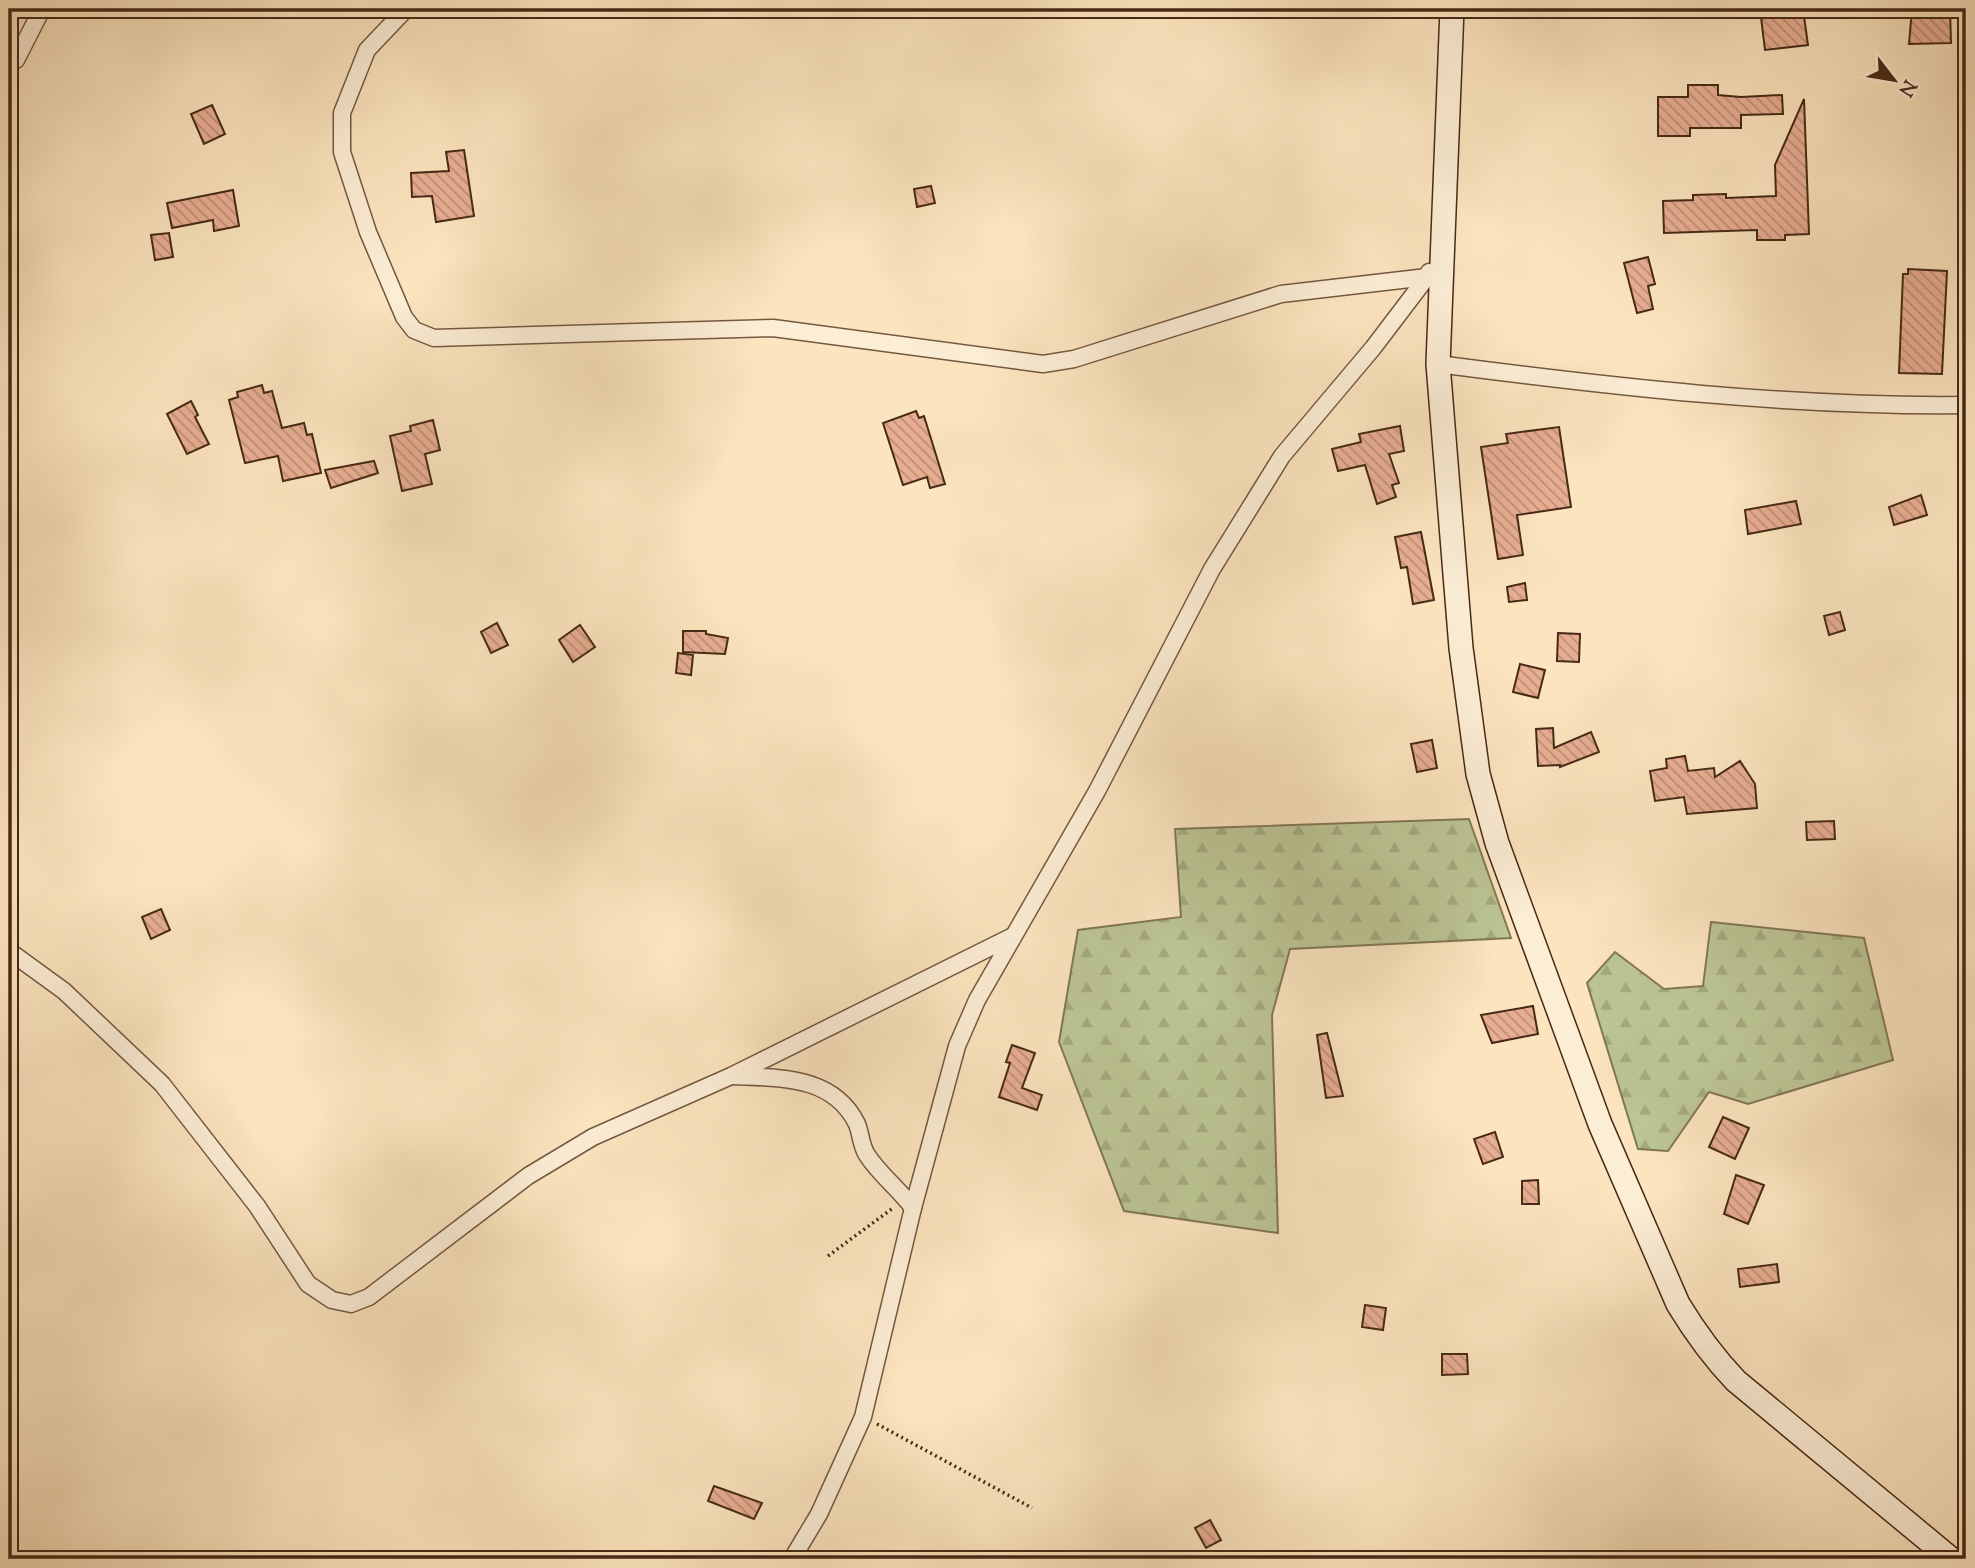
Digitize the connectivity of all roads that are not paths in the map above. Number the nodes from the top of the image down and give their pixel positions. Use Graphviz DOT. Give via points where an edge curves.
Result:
graph roads {
  1 [pos="42,9"];
  2 [pos="406,9"];
  3 [pos="1452,9"];
  4 [pos="16,60"];
  5 [pos="1440,250"];
  6 [pos="1427,277"];
  7 [pos="1438,363"];
  8 [pos="1966,405"];
  9 [pos="1011,937"];
  10 [pos="9,951"];
  11 [pos="731,1076"];
  12 [pos="909,1204"];
  13 [pos="792,1559"];
  14 [pos="1951,1559"];
  1 -- 4 [label="street"];
  2 -- 6 [label="street" via="367,50 342,113 342,152 368,232 404,317 414,330 434,338 773,328 1043,364 1074,359 1281,294"];
  3 -- 5 [label="street"];
  5 -- 6 [label="street"];
  5 -- 7 [label="street"];
  6 -- 9 [label="street" via="1282,456 1212,569 1097,791"];
  7 -- 8 [label="street" via="1577,382 1849,405"];
  7 -- 14 [label="street" via="1461,648 1478,774 1497,844 1600,1124 1678,1304 1714,1358"];
  9 -- 11 [label="street"];
  9 -- 12 [label="street" via="965,1024"];
  10 -- 11 [label="street" via="64,991 162,1084 257,1206 309,1284 332,1300 351,1304 369,1297 539,1169 593,1137"];
  11 -- 12 [label="street" via="800,1079 828,1093 849,1113 866,1153"];
  12 -- 13 [label="street" via="863,1416 824,1504"];
}
